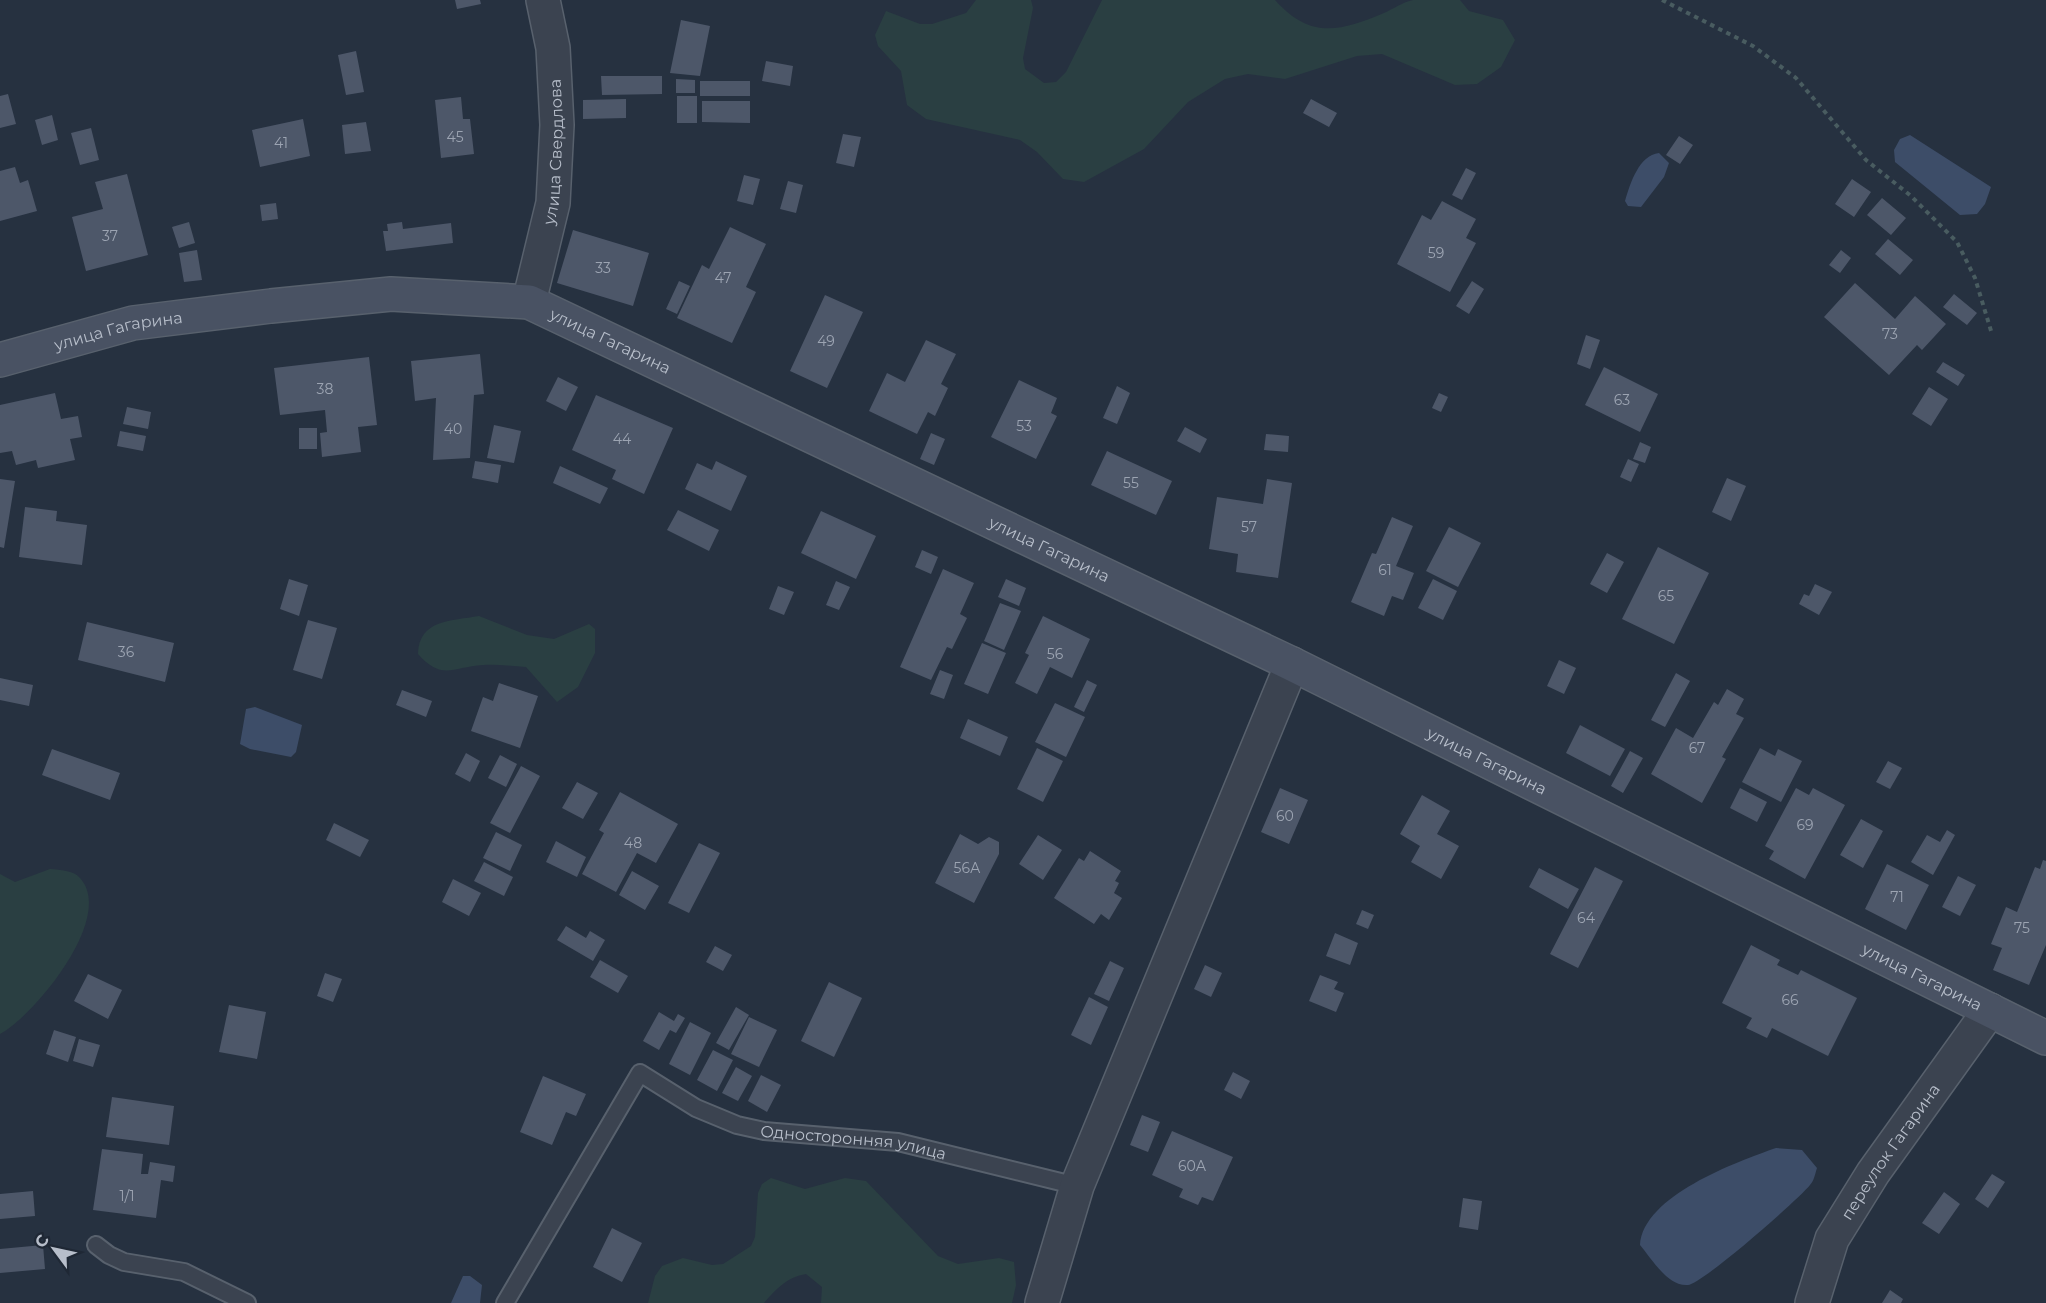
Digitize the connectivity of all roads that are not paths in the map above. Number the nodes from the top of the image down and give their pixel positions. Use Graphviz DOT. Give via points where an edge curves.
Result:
graph roads {
  1 [pos="543,0"];
  2 [pos="529,302"];
  3 [pos="0,360"];
  4 [pos="1292,664"];
  5 [pos="1990,1010"];
  6 [pos="2046,1038"];
  7 [pos="1077,1186"];
  8 [pos="96,1245"];
  9 [pos="247,1303"];
  10 [pos="505,1303"];
  11 [pos="1041,1303"];
  12 [pos="1812,1303"];
  1 -- 2 [label="street, улица Свердлова" via="553,48 557,125 553,203"];
  2 -- 3 [label="main road, улица Гагарина" via="391,294 282,305 133,323"];
  2 -- 4 [label="main road, улица Гагарина"];
  4 -- 5 [label="main road, улица Гагарина"];
  4 -- 7 [label="street"];
  5 -- 6 [label="main road, улица Гагарина"];
  5 -- 12 [label="street, переулок Гагарина" via="1873,1173 1832,1239"];
  7 -- 10 [label="lane, Односторонняя улица" via="898,1142 764,1131 737,1125 696,1108 639,1073"];
  7 -- 11 [label="street"];
  8 -- 9 [label="lane" via="124,1262 184,1272"];
}
